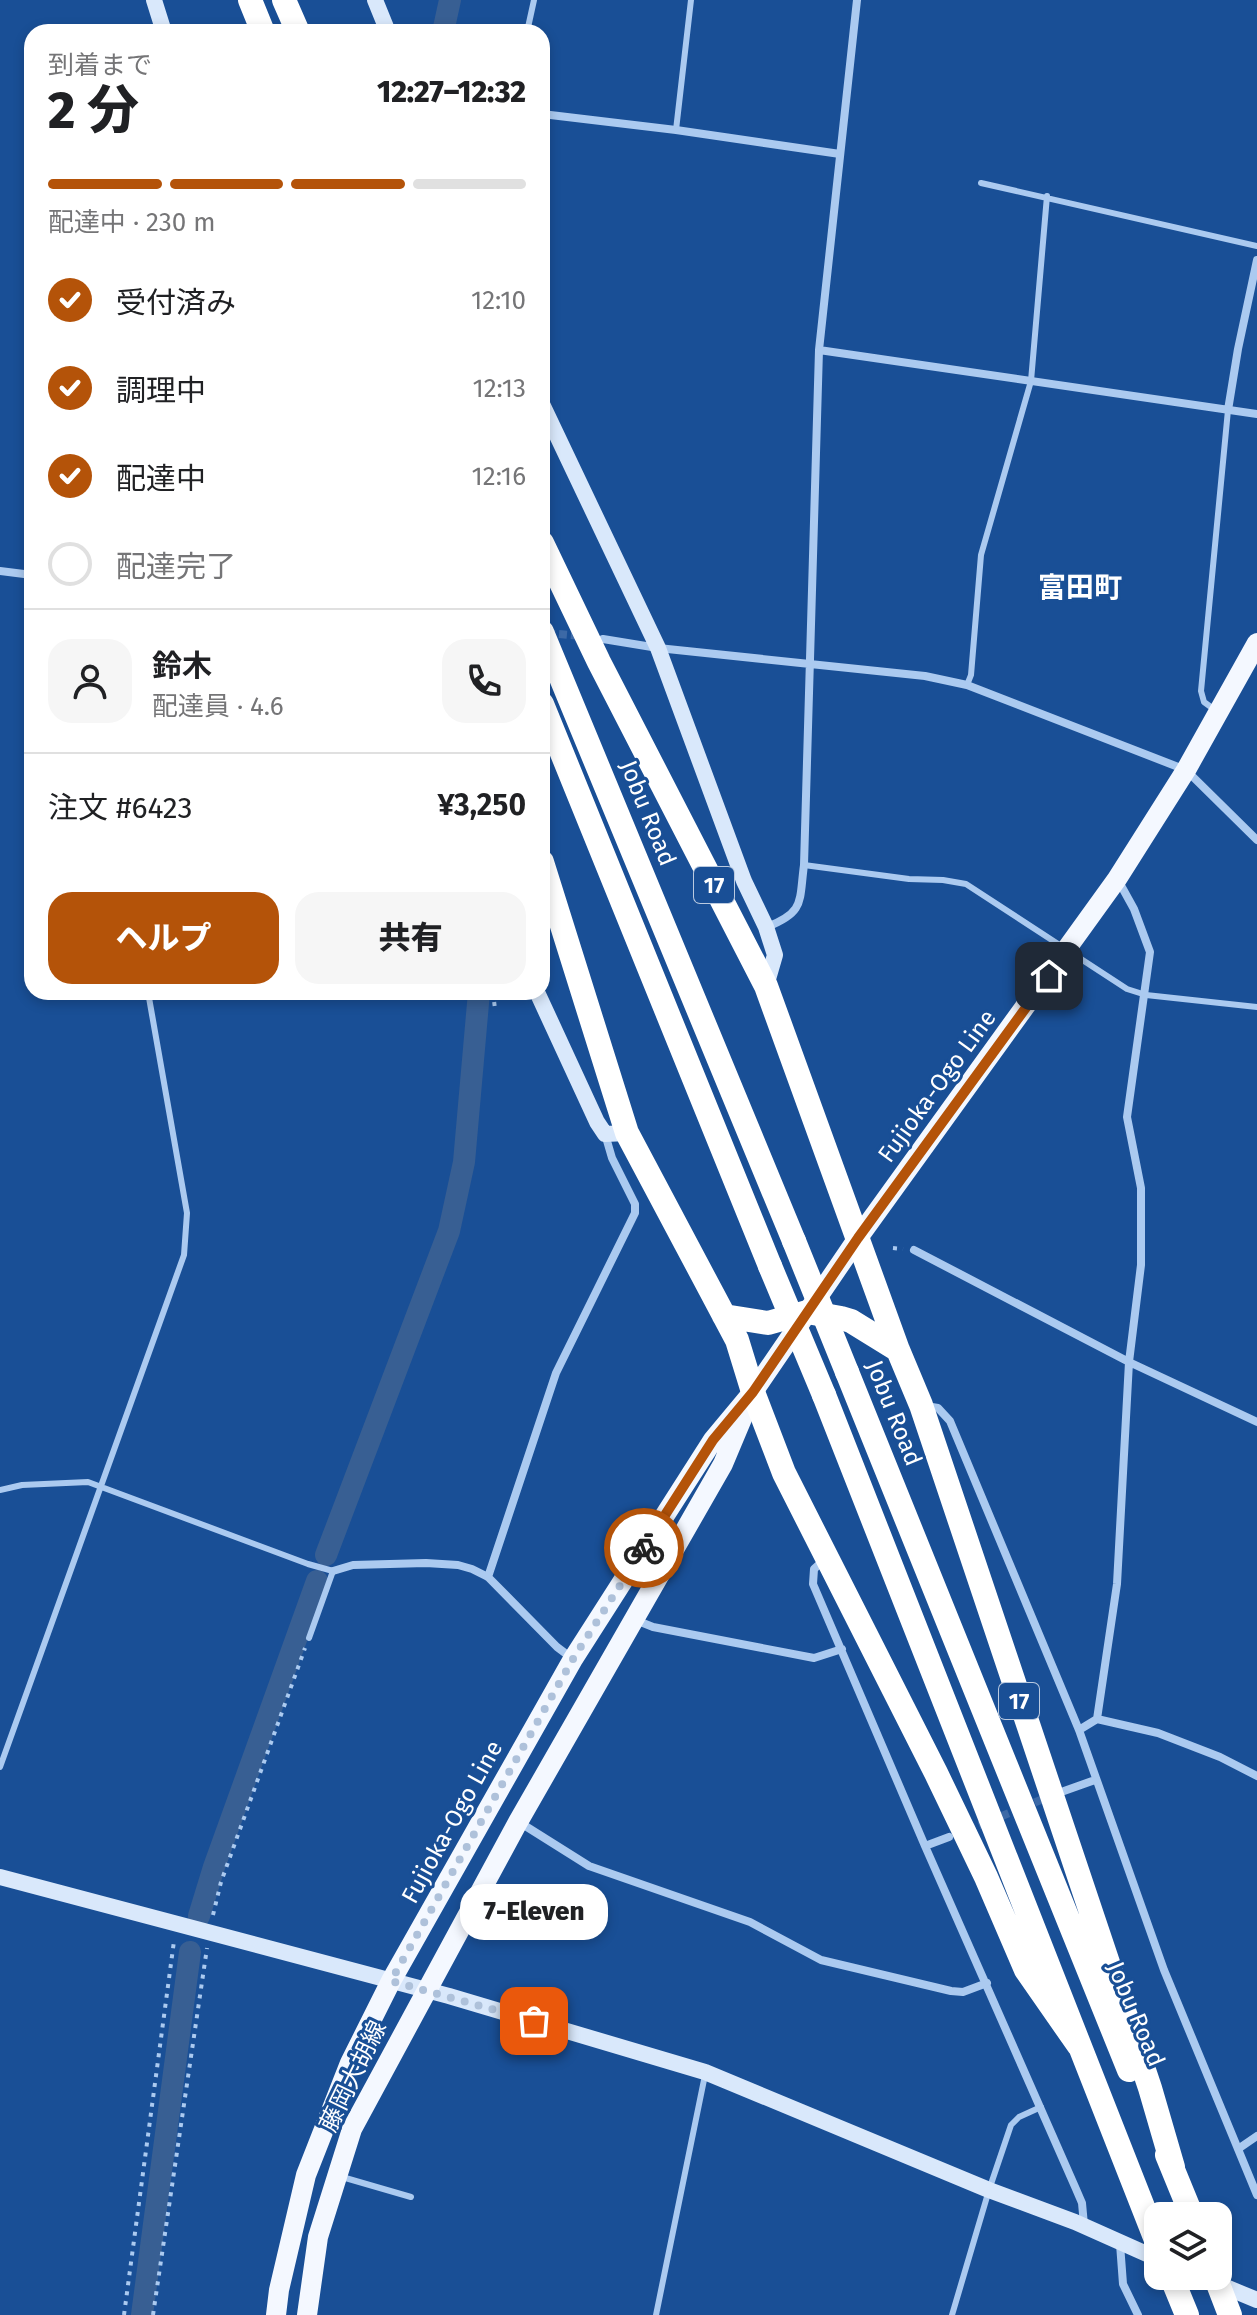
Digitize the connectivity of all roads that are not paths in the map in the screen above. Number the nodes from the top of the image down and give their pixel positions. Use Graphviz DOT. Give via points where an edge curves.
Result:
graph roads {
  1 [pos="154,0"];
  2 [pos="250,0"];
  3 [pos="284,0"];
  4 [pos="375,0"];
  5 [pos="534,0"];
  6 [pos="691,0"];
  7 [pos="857,0"];
  8 [pos="162,24"];
  9 [pos="260,24"];
  10 [pos="294,24"];
  11 [pos="385,24"];
  12 [pos="529,24"];
  13 [pos="550,115"];
  14 [pos="676,130"];
  15 [pos="840,154"];
  16 [pos="981,183"];
  17 [pos="1047,196"];
  18 [pos="1257,246"];
  19 [pos="1257,260"];
  20 [pos="819,350"];
  21 [pos="1031,381"];
  22 [pos="1228,410"];
  23 [pos="1257,414"];
  24 [pos="550,421"];
  25 [pos="550,560"];
  26 [pos="0,571"];
  27 [pos="24,574"];
  28 [pos="603,639"];
  29 [pos="1257,643"];
  30 [pos="658,648"];
  31 [pos="550,651"];
  32 [pos="809,663"];
  33 [pos="967,685"];
  34 [pos="1218,712"];
  35 [pos="550,724"];
  36 [pos="1186,770"];
  37 [pos="1257,840"];
  38 [pos="804,865"];
  39 [pos="1117,879"];
  40 [pos="550,891"];
  41 [pos="766,927"];
  42 [pos="1067,952"];
  43 [pos="766,986"];
  44 [pos="1146,995"];
  45 [pos="149,1000"];
  46 [pos="541,1000"];
  47 [pos="1257,1007"];
  48 [pos="616,1133"];
  49 [pos="858,1238"];
  50 [pos="914,1250"];
  51 [pos="807,1312"];
  52 [pos="724,1316"];
  53 [pos="898,1350"];
  54 [pos="1129,1362"];
  55 [pos="753,1392"];
  56 [pos="921,1405"];
  57 [pos="1257,1422"];
  58 [pos="102,1487"];
  59 [pos="0,1490"];
  60 [pos="828,1557"];
  61 [pos="333,1571"];
  62 [pos="488,1577"];
  63 [pos="632,1619"];
  64 [pos="309,1638"];
  65 [pos="842,1649"];
  66 [pos="573,1659"];
  67 [pos="1097,1719"];
  68 [pos="1079,1730"];
  69 [pos="0,1767"];
  70 [pos="1257,1776"];
  71 [pos="1095,1780"];
  72 [pos="1064,1791"];
  73 [pos="518,1822"];
  74 [pos="949,1837"];
  75 [pos="925,1846"];
  76 [pos="0,1877"];
  77 [pos="391,1981"];
  78 [pos="987,1983"];
  79 [pos="426,1990"];
  80 [pos="1079,2046"];
  81 [pos="705,2072"];
  82 [pos="1041,2107"];
  83 [pos="1257,2136"];
  84 [pos="1238,2149"];
  85 [pos="1173,2167"];
  86 [pos="336,2176"];
  87 [pos="989,2190"];
  88 [pos="1257,2195"];
  89 [pos="411,2197"];
  90 [pos="1187,2202"];
  91 [pos="1144,2211"];
  92 [pos="1084,2226"];
  93 [pos="1120,2243"];
  94 [pos="1144,2253"];
  95 [pos="1220,2290"];
  96 [pos="1232,2290"];
  97 [pos="1257,2300"];
  98 [pos="276,2315"];
  99 [pos="307,2315"];
  100 [pos="656,2315"];
  101 [pos="952,2315"];
  102 [pos="1138,2315"];
  103 [pos="1230,2315"];
  1 -- 8 [label="street"];
  2 -- 9 [label="highway"];
  3 -- 10 [label="highway"];
  4 -- 11 [label="street"];
  5 -- 12 [label="lane"];
  6 -- 14 [label="lane"];
  7 -- 15 [label="street"];
  13 -- 14 [label="street"];
  14 -- 15 [label="street"];
  15 -- 20 [label="street"];
  16 -- 17 [label="lane"];
  17 -- 18 [label="lane"];
  17 -- 21 [label="lane"];
  19 -- 22 [label="street"];
  20 -- 21 [label="street"];
  20 -- 32 [label="street"];
  21 -- 22 [label="street"];
  21 -- 33 [label="lane" via="981,555"];
  22 -- 23 [label="street"];
  22 -- 34 [label="lane" via="1201,691 1204,702"];
  24 -- 30 [label="street"];
  25 -- 43 [label="highway, 17"];
  26 -- 27 [label="street"];
  28 -- 30 [label="street"];
  29 -- 34 [label="main road, Fujioka-Ogo Line"];
  30 -- 32 [label="street"];
  30 -- 41 [label="street"];
  31 -- 85 [label="highway, Jobu Road / 17, bridge" via="1112,2032"];
  32 -- 33 [label="street"];
  32 -- 38 [label="street"];
  33 -- 36 [label="street"];
  34 -- 36 [label="main road, Fujioka-Ogo Line"];
  35 -- 80 [label="highway, bridge" via="824,1395"];
  36 -- 37 [label="street"];
  36 -- 39 [label="main road, Fujioka-Ogo Line"];
  38 -- 41 [label="street" via="795,912"];
  38 -- 42 [label="lane" via="966,884"];
  39 -- 42 [label="main road, Fujioka-Ogo Line"];
  39 -- 44 [label="street" via="1150,952"];
  40 -- 48 [label="highway"];
  41 -- 43 [label="street" via="775,955"];
  42 -- 44 [label="lane"];
  42 -- 49 [label="main road, Fujioka-Ogo Line"];
  43 -- 49 [label="highway, 17"];
  44 -- 47 [label="lane"];
  44 -- 54 [label="street" via="1127,1117 1141,1188 1141,1250"];
  45 -- 58 [label="lane" via="187,1232 184,1255"];
  46 -- 48 [label="street" via="597,1122"];
  48 -- 52 [label="highway"];
  48 -- 62 [label="street" via="612,1158 635,1213 556,1373"];
  49 -- 51 [label="main road, Fujioka-Ogo Line"];
  49 -- 53 [label="highway, 17"];
  50 -- 54 [label="street"];
  51 -- 52 [label="highway" via="768,1323"];
  51 -- 53 [label="highway" via="851,1321"];
  51 -- 55 [label="main road, Fujioka-Ogo Line"];
  52 -- 55 [label="highway"];
  53 -- 56 [label="highway, 17"];
  54 -- 57 [label="street"];
  54 -- 67 [label="street" via="1117,1584"];
  55 -- 60 [label="highway" via="784,1473"];
  55 -- 63 [label="main road, Fujioka-Ogo Line" via="723,1464"];
  55 -- 66 [label="main road, Fujioka-Ogo Line" via="713,1440"];
  56 -- 68 [label="street" via="938,1408 950,1421"];
  56 -- 85 [label="highway, 17"];
  58 -- 59 [label="lane" via="88,1482"];
  58 -- 61 [label="lane"];
  58 -- 69 [label="lane"];
  60 -- 65 [label="street" via="814,1569 813,1584"];
  60 -- 80 [label="highway" via="1026,1970"];
  61 -- 62 [label="street" via="353,1565 445,1563"];
  61 -- 64 [label="lane"];
  62 -- 66 [label="street"];
  63 -- 65 [label="street" via="814,1658"];
  63 -- 73 [label="main road, 藤岡大胡線"];
  65 -- 75 [label="street"];
  66 -- 77 [label="main road, Fujioka-Ogo Line"];
  67 -- 68 [label="street"];
  67 -- 70 [label="street" via="1158,1733"];
  68 -- 71 [label="street"];
  71 -- 72 [label="street"];
  71 -- 84 [label="street" via="1164,1970"];
  73 -- 78 [label="street" via="589,1866 750,1922 821,1960 951,1991"];
  73 -- 79 [label="main road, 藤岡大胡線"];
  74 -- 75 [label="street"];
  75 -- 78 [label="street"];
  76 -- 77 [label="street"];
  77 -- 79 [label="street"];
  77 -- 98 [label="main road, Fujioka-Ogo Line" via="350,2063 306,2175"];
  78 -- 82 [label="street"];
  79 -- 81 [label="street"];
  79 -- 86 [label="main road, 藤岡大胡線" via="352,2129"];
  80 -- 91 [label="highway"];
  81 -- 87 [label="street"];
  81 -- 100 [label="lane"];
  82 -- 87 [label="lane" via="1011,2125"];
  82 -- 92 [label="street" via="1082,2203"];
  83 -- 84 [label="street"];
  84 -- 88 [label="street"];
  85 -- 90 [label="highway, Jobu Road / 17"];
  86 -- 89 [label="lane"];
  86 -- 99 [label="main road, 藤岡大胡線" via="318,2237"];
  87 -- 92 [label="street"];
  87 -- 101 [label="lane"];
  92 -- 93 [label="street"];
  93 -- 94 [label="street"];
  93 -- 102 [label="street" via="1123,2284"];
  95 -- 103 [label="highway, bridge"];
  96 -- 97 [label="street"];
}
